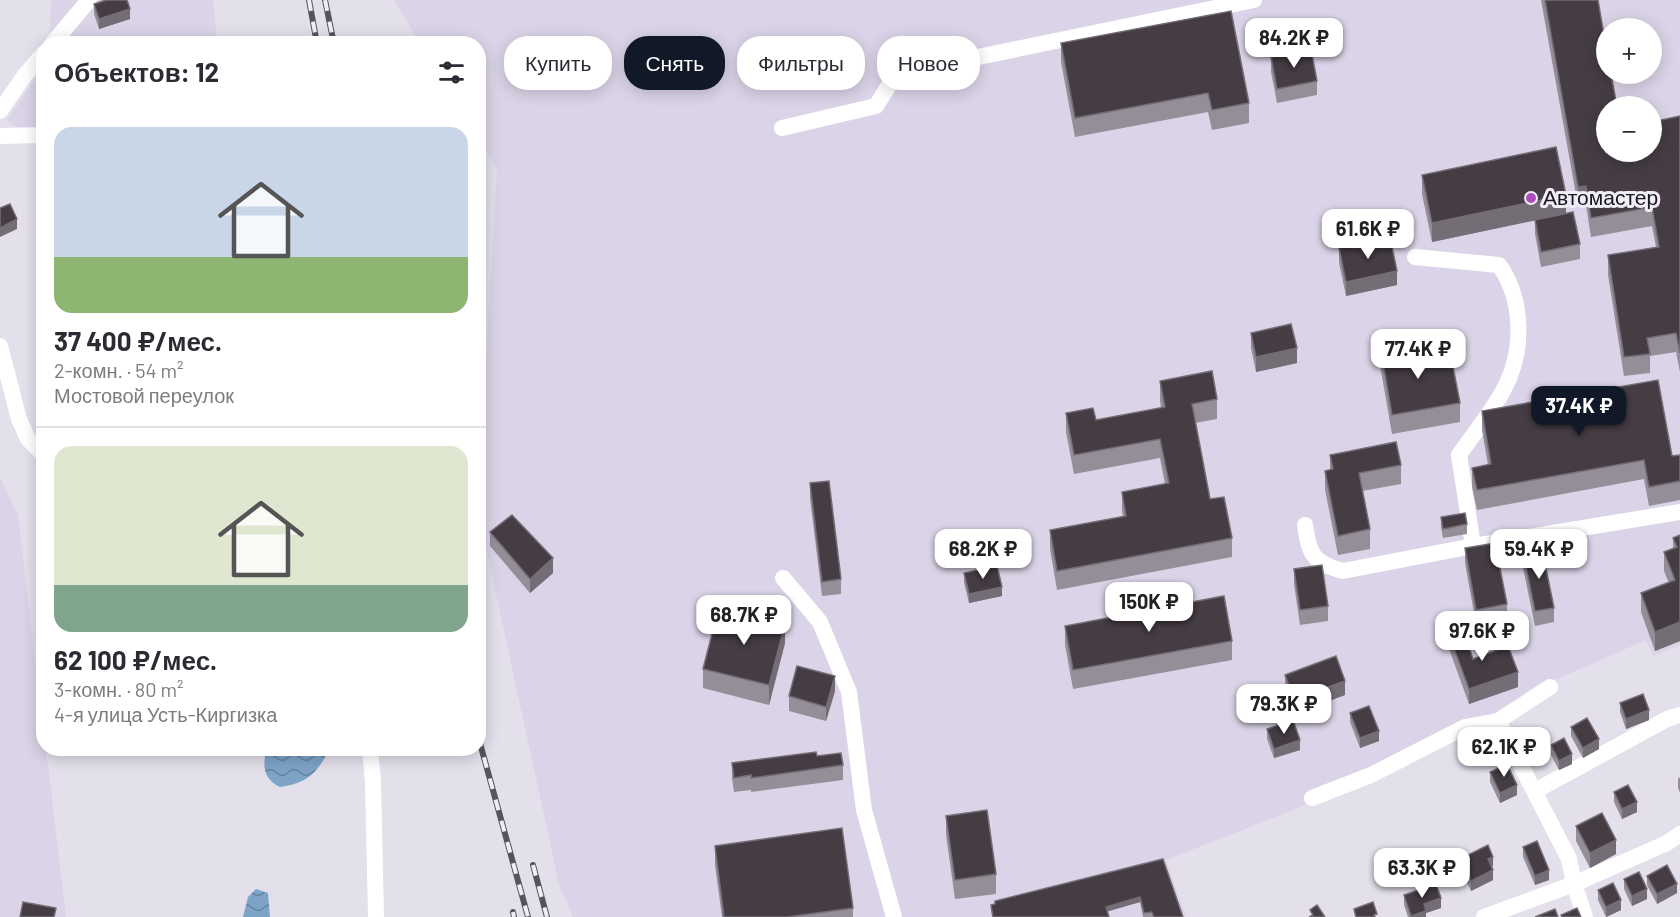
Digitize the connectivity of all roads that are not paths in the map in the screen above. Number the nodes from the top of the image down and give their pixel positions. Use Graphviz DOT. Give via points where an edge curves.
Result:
graph roads {
  1 [pos="89,0"];
  2 [pos="1254,0"];
  3 [pos="59,36"];
  4 [pos="36,64"];
  5 [pos="0,111"];
  6 [pos="782,128"];
  7 [pos="36,135"];
  8 [pos="0,136"];
  9 [pos="1415,257"];
  10 [pos="0,346"];
  11 [pos="36,447"];
  12 [pos="1680,512"];
  13 [pos="1305,525"];
  14 [pos="1473,546"];
  15 [pos="783,578"];
  16 [pos="1550,687"];
  17 [pos="1680,715"];
  18 [pos="1498,721"];
  19 [pos="371,756"];
  20 [pos="1535,791"];
  21 [pos="1311,798"];
  22 [pos="1680,834"];
  23 [pos="1574,884"];
  24 [pos="376,917"];
  25 [pos="894,917"];
  26 [pos="1484,917"];
  27 [pos="1585,917"];
  1 -- 3 [label="street"];
  2 -- 6 [label="street" via="896,74 876,106"];
  4 -- 5 [label="street"];
  7 -- 8 [label="street"];
  9 -- 14 [label="street" via="1499,266 1509,278 1514,295 1518,339 1514,364 1504,389 1459,454"];
  10 -- 11 [label="street" via="19,419"];
  12 -- 14 [label="street"];
  13 -- 14 [label="street" via="1313,558 1325,567 1342,571"];
  15 -- 25 [label="street" via="820,622 849,692 864,810"];
  16 -- 18 [label="street"];
  17 -- 20 [label="street"];
  18 -- 20 [label="street"];
  18 -- 21 [label="street" via="1465,727 1371,776"];
  19 -- 24 [label="street"];
  20 -- 23 [label="street" via="1569,858"];
  22 -- 23 [label="street"];
  23 -- 26 [label="street"];
  23 -- 27 [label="street"];
}
